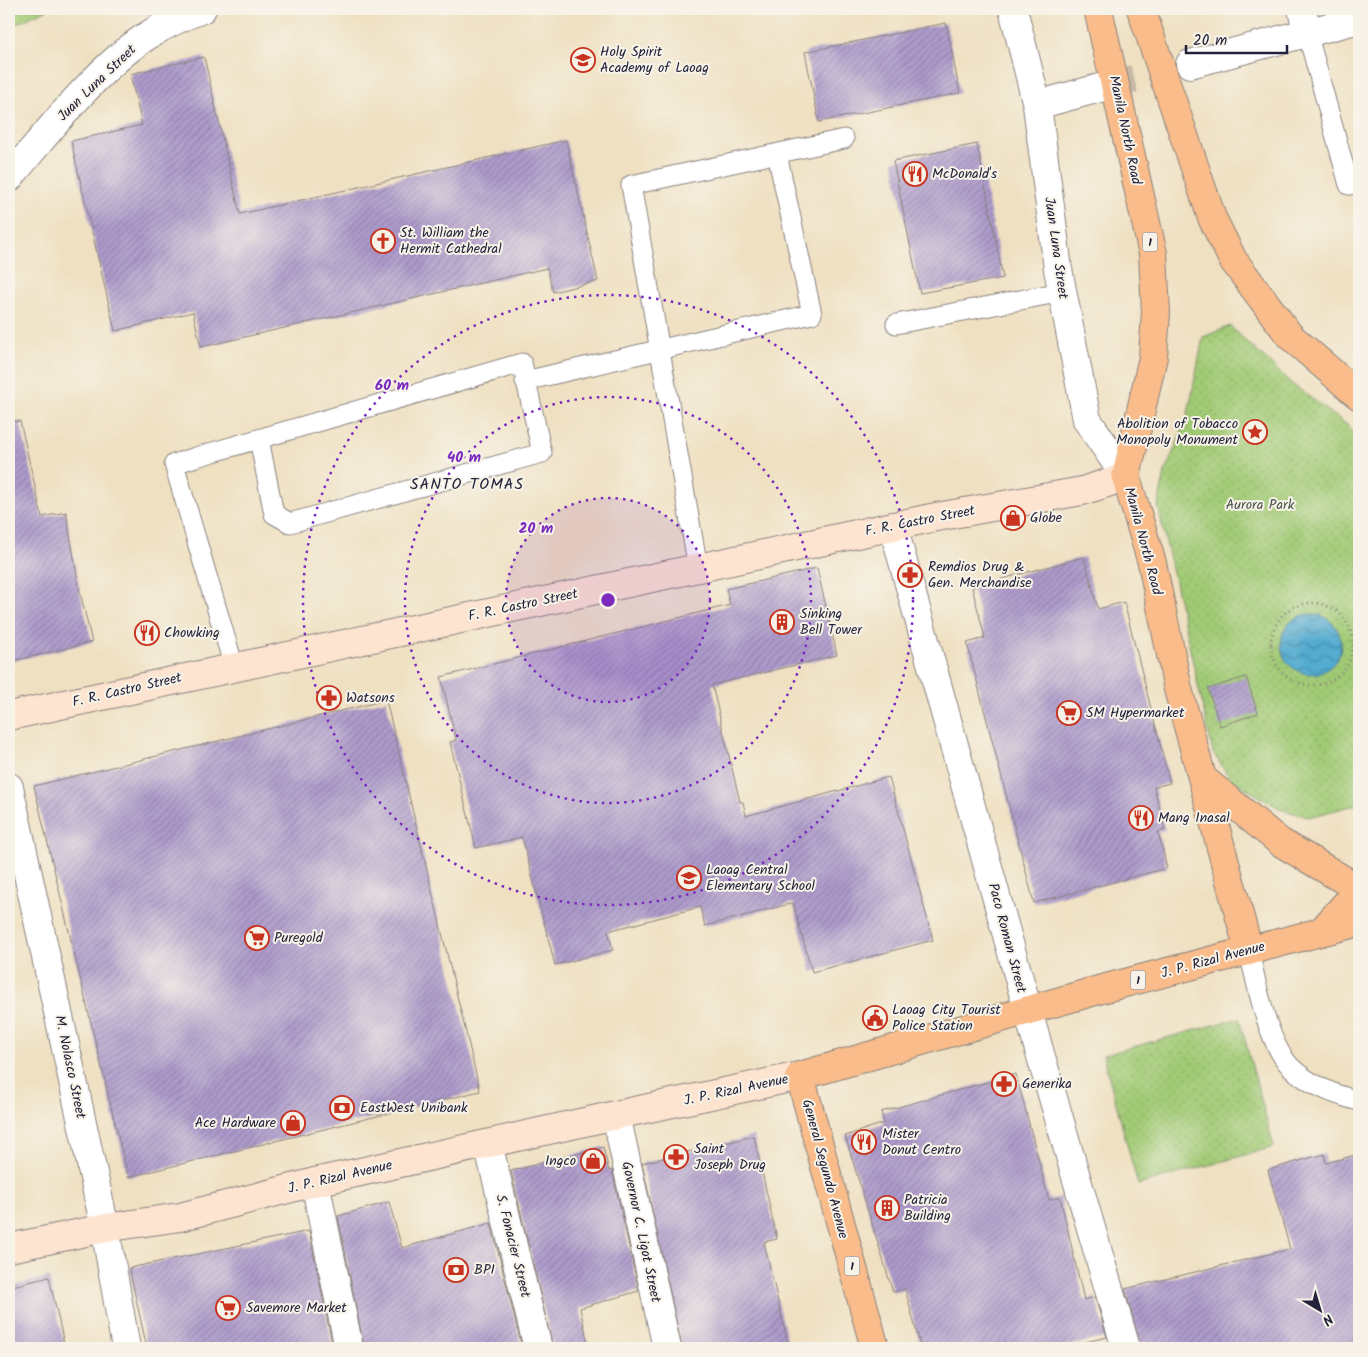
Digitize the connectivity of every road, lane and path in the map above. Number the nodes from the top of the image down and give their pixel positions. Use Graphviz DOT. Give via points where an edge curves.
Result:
graph roads {
  1 [pos="202,9"];
  2 [pos="1013,9"];
  3 [pos="1098,9"];
  4 [pos="1141,9"];
  5 [pos="1359,19"];
  6 [pos="1304,20"];
  7 [pos="1190,64"];
  8 [pos="1107,86"];
  9 [pos="1037,105"];
  10 [pos="844,139"];
  11 [pos="777,154"];
  12 [pos="9,178"];
  13 [pos="1349,185"];
  14 [pos="1062,292"];
  15 [pos="896,324"];
  16 [pos="658,350"];
  17 [pos="525,381"];
  18 [pos="1359,396"];
  19 [pos="259,439"];
  20 [pos="1126,477"];
  21 [pos="894,526"];
  22 [pos="698,568"];
  23 [pos="234,667"];
  24 [pos="1327,683"];
  25 [pos="9,716"];
  26 [pos="1202,778"];
  27 [pos="9,787"];
  28 [pos="1359,889"];
  29 [pos="1359,922"];
  30 [pos="1321,932"];
  31 [pos="1249,951"];
  32 [pos="1028,1012"];
  33 [pos="800,1076"];
  34 [pos="1359,1101"];
  35 [pos="616,1115"];
  36 [pos="488,1144"];
  37 [pos="315,1182"];
  38 [pos="105,1228"];
  39 [pos="9,1248"];
  40 [pos="126,1348"];
  41 [pos="349,1348"];
  42 [pos="538,1348"];
  43 [pos="667,1348"];
  44 [pos="875,1348"];
  45 [pos="1126,1348"];
  1 -- 12 [label="street, Juan Luna Street" via="146,36 106,70 60,117"];
  2 -- 9 [label="street, Juan Luna Street"];
  3 -- 20 [label="highway, Manila North Road / 1" via="1153,254 1155,284 1153,358"];
  4 -- 18 [label="highway" via="1212,218 1233,260 1290,336"];
  5 -- 6 [label="street"];
  6 -- 7 [label="street"];
  6 -- 13 [label="lane"];
  8 -- 9 [label="street"];
  9 -- 14 [label="street, Juan Luna Street"];
  10 -- 11 [label="lane"];
  11 -- 16 [label="lane" via="631,185"];
  11 -- 16 [label="lane" via="812,314"];
  14 -- 15 [label="lane"];
  14 -- 20 [label="street, Juan Luna Street" via="1087,420"];
  16 -- 17 [label="lane"];
  16 -- 22 [label="lane"];
  17 -- 19 [label="lane" via="522,363"];
  17 -- 19 [label="lane" via="542,453 290,523 274,514"];
  19 -- 23 [label="lane" via="174,464"];
  20 -- 21 [label="main road, F. R. Castro Street" via="1082,491"];
  20 -- 26 [label="highway, Manila North Road / 1" via="1152,563 1178,689"];
  21 -- 22 [label="main road, F. R. Castro Street"];
  21 -- 32 [label="street, Paco Roman Street"];
  22 -- 23 [label="main road, F. R. Castro Street"];
  23 -- 25 [label="main road, F. R. Castro Street"];
  24 -- 24 [label="path" via="1347,667 1353,655 1351,628 1344,616 1332,607 1305,603 1280,618 1271,644 1273,658 1279,669 1301,684"];
  26 -- 28 [label="highway" via="1280,842"];
  26 -- 31 [label="highway, Manila North Road / 1"];
  27 -- 38 [label="street, M. Nolasco Street"];
  28 -- 30 [label="highway"];
  29 -- 30 [label="highway, J. P. Rizal Avenue / 1"];
  30 -- 31 [label="highway, J. P. Rizal Avenue / 1"];
  31 -- 32 [label="highway, J. P. Rizal Avenue / 1"];
  31 -- 34 [label="lane" via="1273,1037 1290,1066 1318,1087"];
  32 -- 33 [label="highway, J. P. Rizal Avenue / 1"];
  32 -- 45 [label="street, Paco Roman Street"];
  33 -- 35 [label="main road, J. P. Rizal Avenue"];
  33 -- 44 [label="highway, General Segundo Avenue / 1"];
  35 -- 36 [label="main road, J. P. Rizal Avenue"];
  35 -- 43 [label="street, Governor C. Ligot Street"];
  36 -- 37 [label="main road, J. P. Rizal Avenue"];
  36 -- 42 [label="street, S. Fonacier Street"];
  37 -- 38 [label="main road, J. P. Rizal Avenue" via="180,1217"];
  37 -- 41 [label="street"];
  38 -- 39 [label="main road, J. P. Rizal Avenue"];
  38 -- 40 [label="street, M. Nolasco Street"];
}
